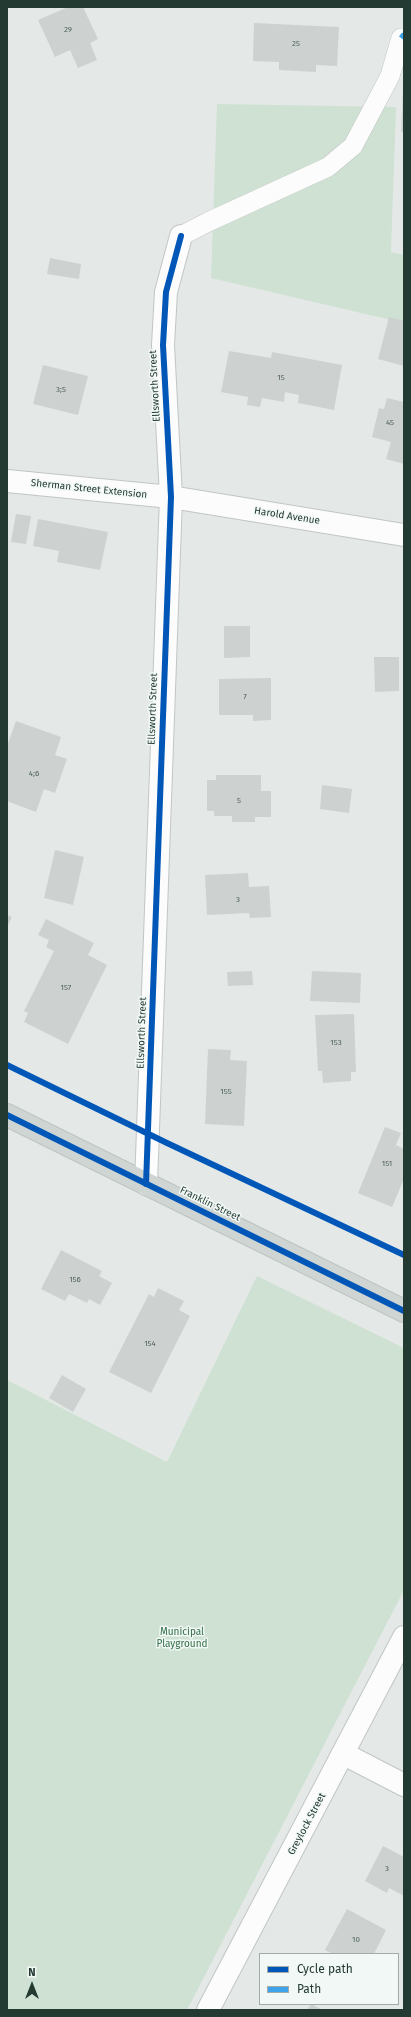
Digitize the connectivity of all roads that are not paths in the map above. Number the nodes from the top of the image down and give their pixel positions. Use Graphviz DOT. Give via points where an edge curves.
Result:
graph roads {
  1 [pos="401,38"];
  2 [pos="181,236"];
  3 [pos="7,481"];
  4 [pos="170,497"];
  5 [pos="404,535"];
  6 [pos="7,1115"];
  7 [pos="146,1184"];
  8 [pos="404,1311"];
  9 [pos="404,1637"];
  10 [pos="344,1754"];
  11 [pos="404,1785"];
  12 [pos="208,2010"];
  1 -- 2 [label="lane" via="390,76 353,146 328,167"];
  2 -- 4 [label="street, Ellsworth Street" via="166,292 163,345"];
  3 -- 4 [label="street, Sherman Street Extension"];
  4 -- 5 [label="street, Harold Avenue"];
  4 -- 7 [label="street, Ellsworth Street"];
  6 -- 7 [label="main road, Franklin Street"];
  7 -- 8 [label="main road, Franklin Street"];
  9 -- 10 [label="street, Greylock Street"];
  10 -- 11 [label="street"];
  10 -- 12 [label="street, Greylock Street"];
}
